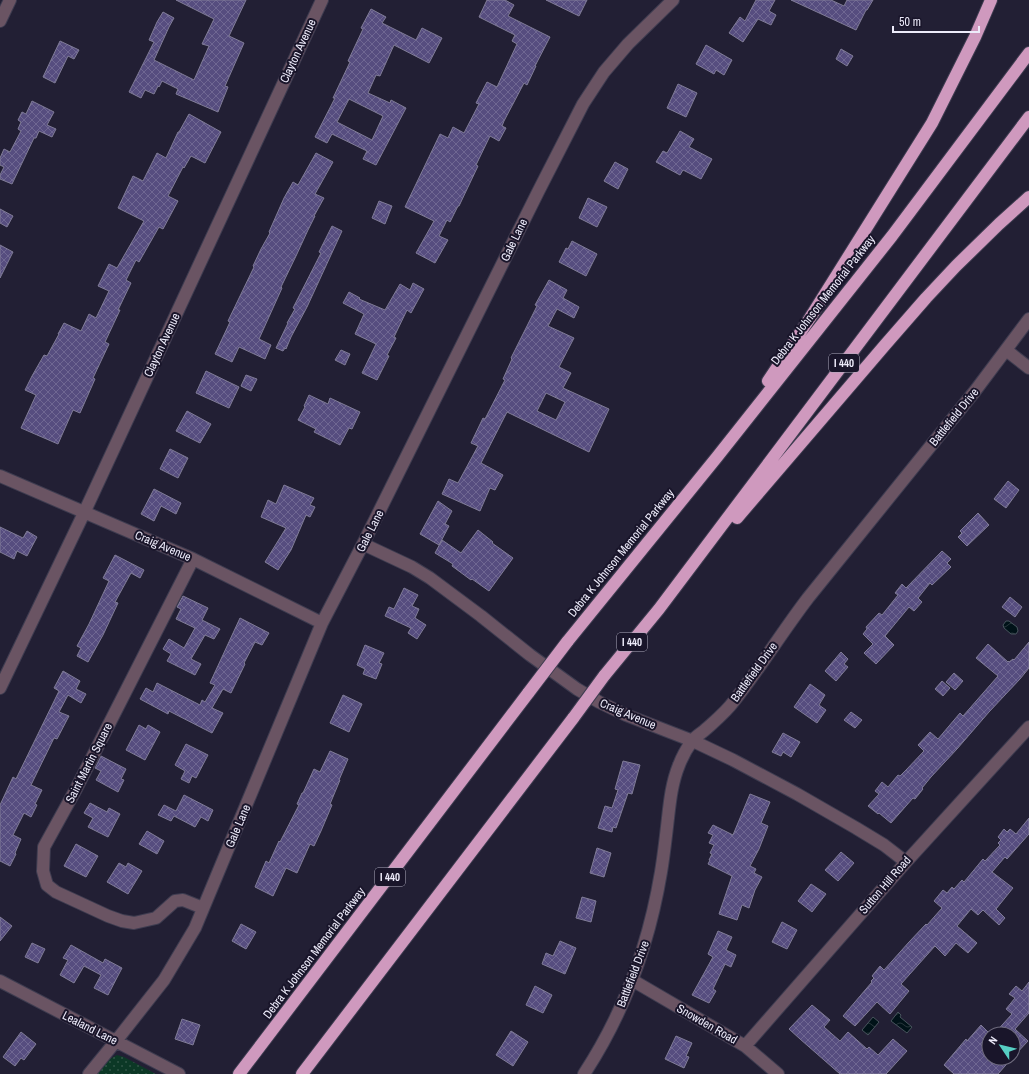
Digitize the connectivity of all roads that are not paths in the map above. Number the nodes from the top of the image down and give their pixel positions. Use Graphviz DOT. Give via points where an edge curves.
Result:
graph roads {
  1 [pos="10,0"];
  2 [pos="322,0"];
  3 [pos="673,0"];
  4 [pos="991,0"];
  5 [pos="0,21"];
  6 [pos="1029,53"];
  7 [pos="1029,117"];
  8 [pos="1029,197"];
  9 [pos="1029,319"];
  10 [pos="1006,350"];
  11 [pos="1029,368"];
  12 [pos="717,457"];
  13 [pos="0,476"];
  14 [pos="84,513"];
  15 [pos="363,544"];
  16 [pos="193,559"];
  17 [pos="659,609"];
  18 [pos="322,623"];
  19 [pos="0,688"];
  20 [pos="1029,727"];
  21 [pos="692,740"];
  22 [pos="906,862"];
  23 [pos="203,908"];
  24 [pos="632,980"];
  25 [pos="0,981"];
  26 [pos="116,1041"];
  27 [pos="745,1046"];
  28 [pos="89,1074"];
  29 [pos="179,1074"];
  30 [pos="239,1074"];
  31 [pos="302,1074"];
  32 [pos="584,1074"];
  33 [pos="778,1074"];
  1 -- 5 [label="street"];
  2 -- 14 [label="street, Clayton Avenue"];
  3 -- 15 [label="street, Gale Lane" via="628,44 604,72 583,104"];
  4 -- 12 [label="highway" via="932,123 810,318"];
  6 -- 12 [label="highway, Debra K Johnson Memorial Parkway / I 440" via="892,236"];
  7 -- 17 [label="highway, I 440"];
  8 -- 17 [label="highway" via="926,298"];
  9 -- 10 [label="street, Battlefield Drive"];
  10 -- 11 [label="street"];
  10 -- 21 [label="street, Battlefield Drive" via="808,598 734,702"];
  12 -- 30 [label="highway, Debra K Johnson Memorial Parkway / I 440, bridge" via="567,642"];
  13 -- 14 [label="street, Craig Avenue"];
  14 -- 16 [label="street, Craig Avenue"];
  14 -- 19 [label="street, Clayton Avenue"];
  15 -- 18 [label="street, Gale Lane"];
  15 -- 21 [label="street, Craig Avenue" via="430,578 577,689 626,715"];
  16 -- 18 [label="street, Craig Avenue"];
  16 -- 23 [label="street, Saint Martin Square" via="44,847 44,871 47,885 56,892 122,921 134,923 156,918 175,901 183,900"];
  17 -- 31 [label="highway, I 440, bridge" via="604,676"];
  18 -- 23 [label="street, Gale Lane"];
  20 -- 22 [label="street, Sutton Hill Road"];
  21 -- 22 [label="street, Craig Avenue" via="797,794 884,845"];
  21 -- 24 [label="street, Battlefield Drive" via="682,757 675,778 656,900"];
  22 -- 27 [label="street, Sutton Hill Road"];
  23 -- 26 [label="street, Gale Lane" via="195,928 164,980"];
  24 -- 27 [label="street, Snowden Road"];
  24 -- 32 [label="street, Battlefield Drive" via="608,1032"];
  25 -- 26 [label="street, Lealand Lane"];
  26 -- 28 [label="street, Gale Lane"];
  26 -- 29 [label="street, Lealand Lane"];
  27 -- 33 [label="street, Snowden Road"];
}
